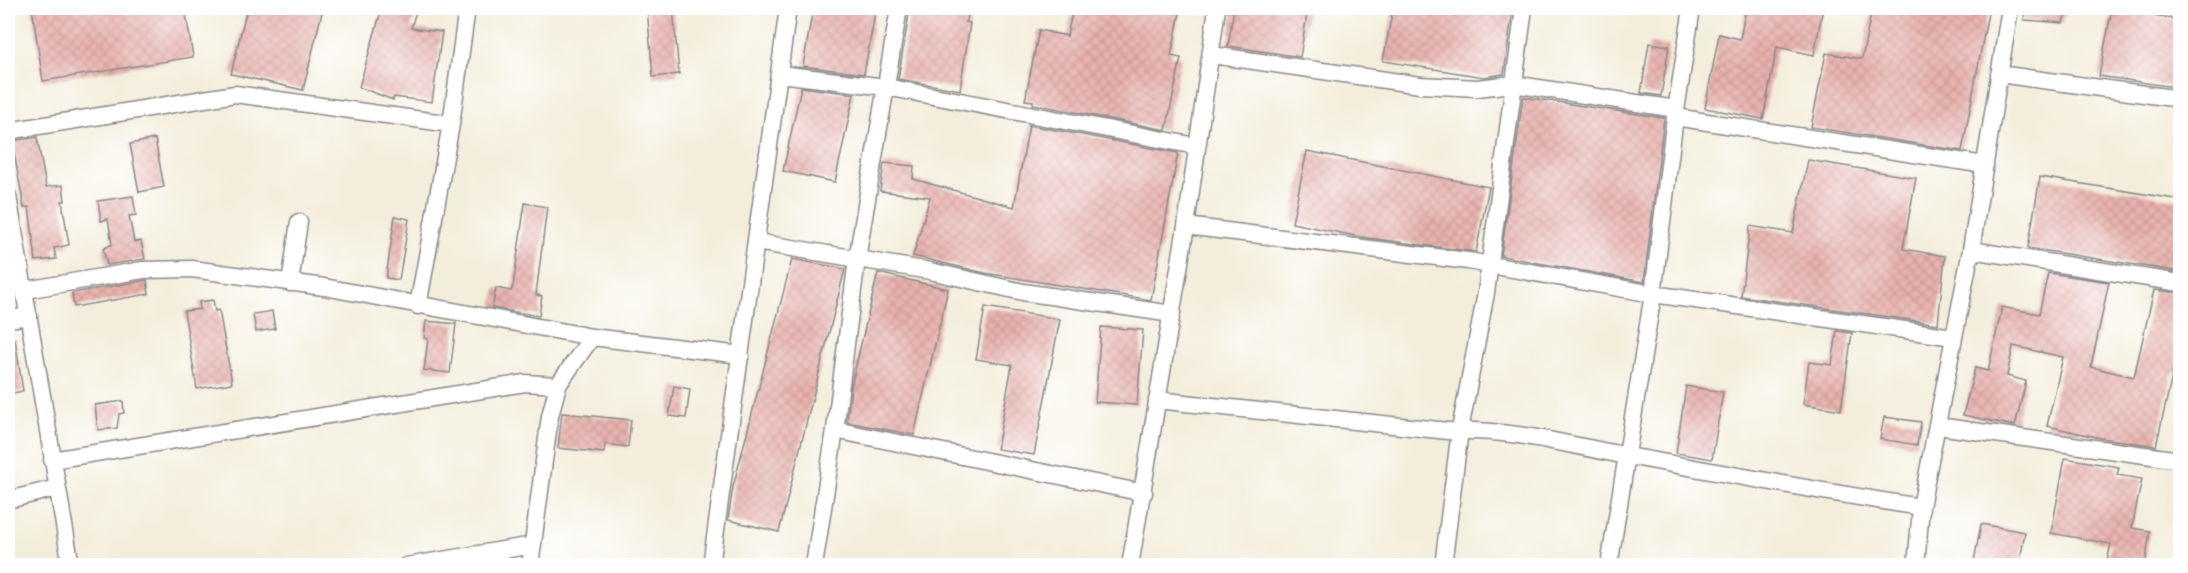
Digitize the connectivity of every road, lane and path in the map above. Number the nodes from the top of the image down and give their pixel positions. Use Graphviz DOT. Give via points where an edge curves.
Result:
graph roads {
  1 [pos="467,8"];
  2 [pos="788,8"];
  3 [pos="899,8"];
  4 [pos="1217,8"];
  5 [pos="1524,8"];
  6 [pos="1692,8"];
  7 [pos="2010,8"];
  8 [pos="1212,55"];
  9 [pos="780,74"];
  10 [pos="1999,74"];
  11 [pos="1513,84"];
  12 [pos="886,87"];
  13 [pos="2181,99"];
  14 [pos="1675,113"];
  15 [pos="450,124"];
  16 [pos="8,131"];
  17 [pos="1196,146"];
  18 [pos="1985,165"];
  19 [pos="8,196"];
  20 [pos="299,222"];
  21 [pos="1186,226"];
  22 [pos="756,242"];
  23 [pos="1971,250"];
  24 [pos="857,259"];
  25 [pos="1489,267"];
  26 [pos="290,283"];
  27 [pos="2181,283"];
  28 [pos="25,290"];
  29 [pos="1653,294"];
  30 [pos="418,306"];
  31 [pos="1172,314"];
  32 [pos="29,316"];
  33 [pos="8,319"];
  34 [pos="592,337"];
  35 [pos="1954,337"];
  36 [pos="741,355"];
  37 [pos="558,385"];
  38 [pos="1157,400"];
  39 [pos="1938,426"];
  40 [pos="835,430"];
  41 [pos="1460,430"];
  42 [pos="1626,455"];
  43 [pos="52,460"];
  44 [pos="2181,460"];
  45 [pos="57,488"];
  46 [pos="1144,492"];
  47 [pos="8,500"];
  48 [pos="1921,507"];
  49 [pos="533,545"];
  50 [pos="71,566"];
  51 [pos="406,566"];
  52 [pos="530,566"];
  53 [pos="711,566"];
  54 [pos="814,566"];
  55 [pos="1130,566"];
  56 [pos="1443,566"];
  57 [pos="1609,566"];
  58 [pos="1916,566"];
  1 -- 15 [label="street"];
  2 -- 9 [label="street"];
  3 -- 12 [label="street"];
  4 -- 8 [label="street"];
  5 -- 11 [label="street"];
  6 -- 14 [label="street"];
  7 -- 10 [label="street"];
  8 -- 11 [label="street" via="1420,85 1477,88"];
  8 -- 17 [label="street"];
  9 -- 12 [label="street"];
  9 -- 22 [label="street"];
  10 -- 13 [label="street"];
  10 -- 18 [label="street"];
  11 -- 14 [label="street"];
  11 -- 25 [label="street"];
  12 -- 17 [label="street"];
  12 -- 24 [label="street"];
  14 -- 18 [label="street"];
  14 -- 29 [label="street"];
  15 -- 16 [label="street" via="235,94"];
  15 -- 30 [label="street"];
  17 -- 21 [label="street"];
  18 -- 23 [label="street"];
  19 -- 28 [label="street"];
  20 -- 26 [label="street"];
  21 -- 25 [label="street" via="1468,261"];
  21 -- 31 [label="street"];
  22 -- 24 [label="street"];
  22 -- 36 [label="street"];
  23 -- 27 [label="street"];
  23 -- 35 [label="street"];
  24 -- 31 [label="street" via="1023,292"];
  24 -- 40 [label="street"];
  25 -- 29 [label="street"];
  25 -- 41 [label="street"];
  26 -- 28 [label="street" via="192,269 152,270"];
  26 -- 30 [label="street"];
  28 -- 32 [label="street"];
  29 -- 35 [label="street"];
  29 -- 42 [label="street"];
  30 -- 34 [label="street"];
  31 -- 38 [label="street"];
  32 -- 33 [label="street"];
  32 -- 43 [label="street"];
  34 -- 36 [label="street"];
  34 -- 37 [label="street"];
  35 -- 39 [label="street"];
  36 -- 53 [label="street"];
  37 -- 43 [label="street" via="525,383"];
  37 -- 49 [label="street" via="550,416"];
  38 -- 41 [label="street"];
  38 -- 46 [label="street"];
  39 -- 44 [label="street"];
  39 -- 48 [label="street"];
  40 -- 46 [label="street"];
  40 -- 54 [label="street"];
  41 -- 42 [label="street" via="1531,436"];
  41 -- 56 [label="street"];
  42 -- 48 [label="street"];
  42 -- 57 [label="street"];
  43 -- 45 [label="street"];
  45 -- 47 [label="street"];
  45 -- 50 [label="street"];
  46 -- 55 [label="street"];
  48 -- 58 [label="street"];
  49 -- 51 [label="street"];
  49 -- 52 [label="street"];
}
